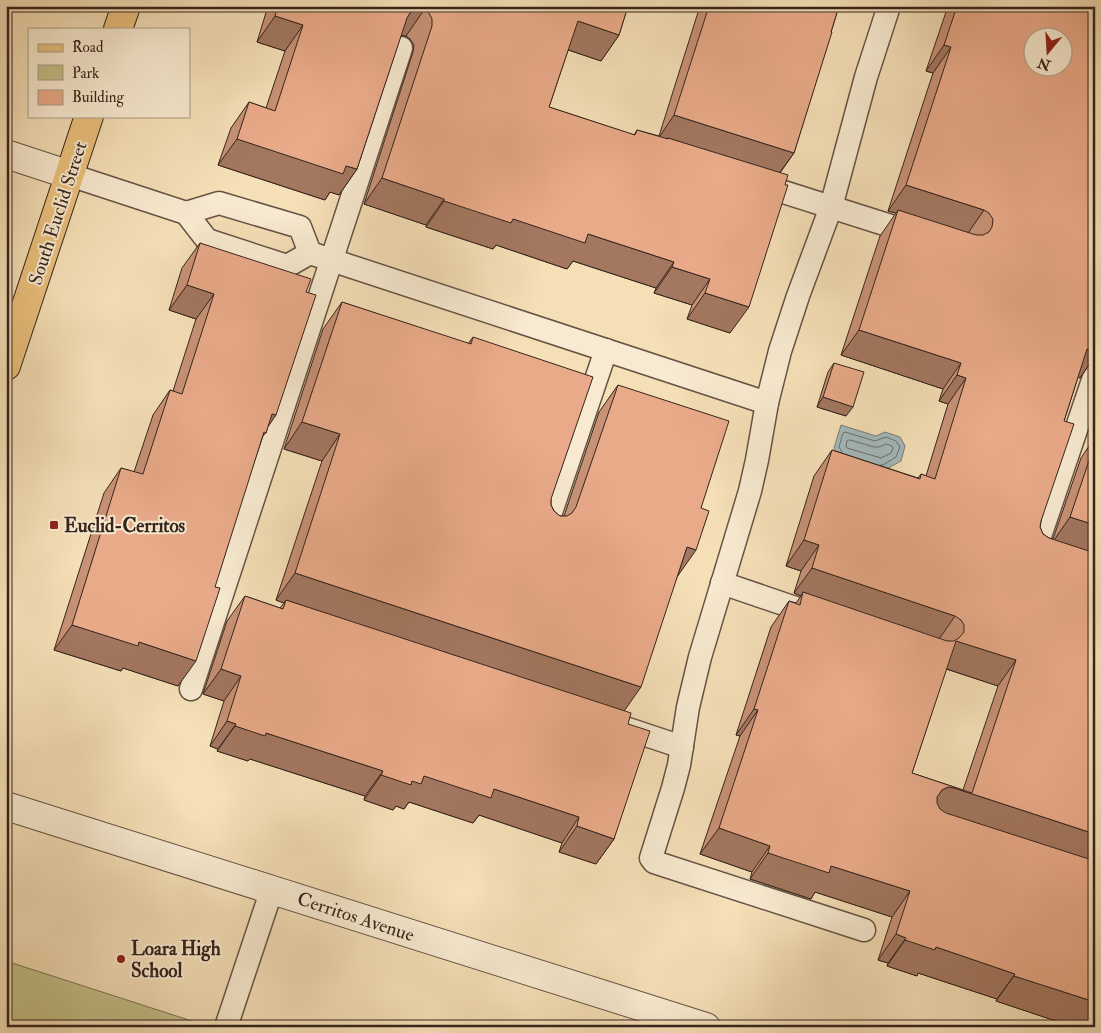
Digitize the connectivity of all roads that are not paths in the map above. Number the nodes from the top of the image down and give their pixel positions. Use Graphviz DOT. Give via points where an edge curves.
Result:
graph roads {
  1 [pos="126,6"];
  2 [pos="889,6"];
  3 [pos="118,28"];
  4 [pos="401,48"];
  5 [pos="88,118"];
  6 [pos="6,154"];
  7 [pos="70,175"];
  8 [pos="738,178"];
  9 [pos="831,207"];
  10 [pos="186,213"];
  11 [pos="934,240"];
  12 [pos="321,257"];
  13 [pos="606,350"];
  14 [pos="6,366"];
  15 [pos="1095,374"];
  16 [pos="767,403"];
  17 [pos="545,530"];
  18 [pos="1095,571"];
  19 [pos="722,583"];
  20 [pos="832,620"];
  21 [pos="191,689"];
  22 [pos="598,719"];
  23 [pos="682,747"];
  24 [pos="6,806"];
  25 [pos="272,889"];
  26 [pos="864,930"];
  27 [pos="226,1027"];
  28 [pos="706,1027"];
  1 -- 3 [label="main road"];
  2 -- 9 [label="lane"];
  4 -- 12 [label="lane"];
  5 -- 7 [label="main road, South Euclid Street"];
  6 -- 7 [label="street"];
  7 -- 10 [label="lane"];
  7 -- 14 [label="main road, South Euclid Street"];
  8 -- 9 [label="lane"];
  9 -- 11 [label="lane"];
  9 -- 16 [label="lane" via="789,323"];
  10 -- 12 [label="lane" via="206,240 287,266"];
  10 -- 12 [label="lane" via="219,203 300,227"];
  12 -- 13 [label="lane"];
  12 -- 21 [label="lane" via="231,599"];
  13 -- 16 [label="lane"];
  13 -- 17 [label="lane"];
  15 -- 18 [label="lane" via="1035,551"];
  16 -- 19 [label="lane" via="750,491"];
  19 -- 20 [label="lane"];
  19 -- 23 [label="lane" via="693,686"];
  22 -- 23 [label="lane"];
  23 -- 26 [label="lane" via="651,858 654,862"];
  24 -- 25 [label="street, Cerritos Avenue"];
  25 -- 27 [label="lane"];
  25 -- 28 [label="street, Cerritos Avenue"];
}
